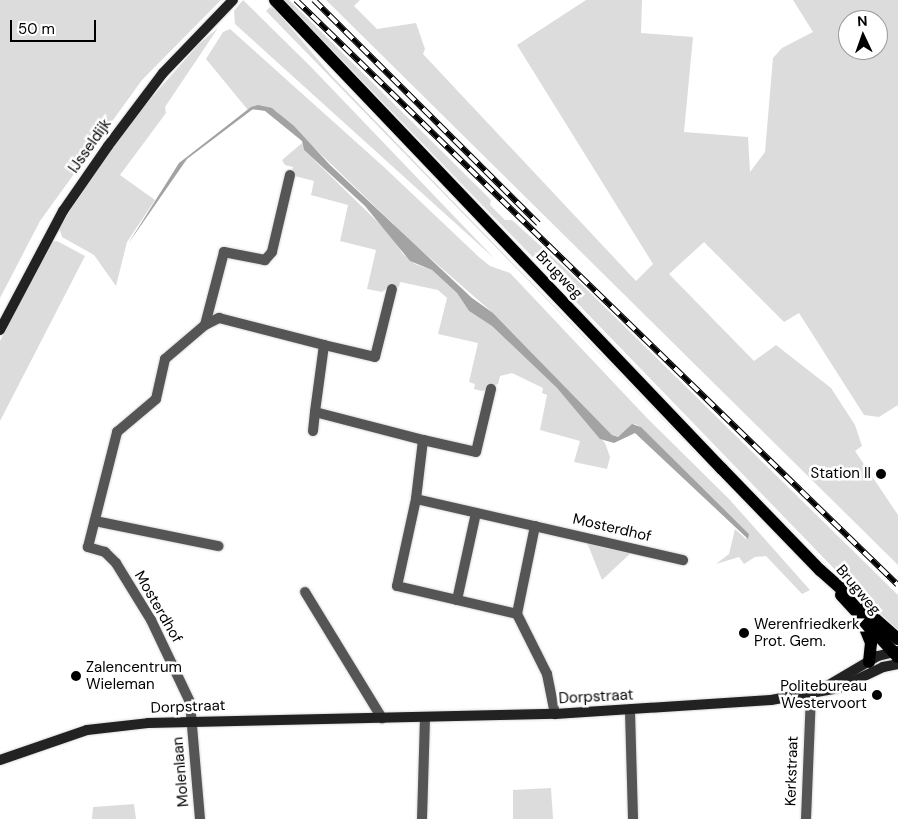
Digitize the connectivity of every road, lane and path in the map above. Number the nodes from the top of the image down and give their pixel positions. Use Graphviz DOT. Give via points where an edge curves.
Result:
graph roads {
  1 [pos="233,0"];
  2 [pos="275,0"];
  3 [pos="290,175"];
  4 [pos="392,289"];
  5 [pos="205,325"];
  6 [pos="0,330"];
  7 [pos="324,345"];
  8 [pos="491,388"];
  9 [pos="315,412"];
  10 [pos="313,431"];
  11 [pos="423,440"];
  12 [pos="416,499"];
  13 [pos="476,513"];
  14 [pos="95,522"];
  15 [pos="535,526"];
  16 [pos="218,546"];
  17 [pos="683,560"];
  18 [pos="820,570"];
  19 [pos="305,592"];
  20 [pos="457,600"];
  21 [pos="517,614"];
  22 [pos="862,622"];
  23 [pos="885,626"];
  24 [pos="898,633"];
  25 [pos="898,639"];
  26 [pos="896,654"];
  27 [pos="868,662"];
  28 [pos="898,664"];
  29 [pos="811,694"];
  30 [pos="630,711"];
  31 [pos="555,714"];
  32 [pos="425,717"];
  33 [pos="382,718"];
  34 [pos="192,722"];
  35 [pos="0,760"];
  36 [pos="200,819"];
  37 [pos="422,819"];
  38 [pos="633,819"];
  39 [pos="806,819"];
  1 -- 6 [label="street, IJsseldijk" via="163,73 108,146 63,211"];
  2 -- 18 [label="main road, Brugweg"];
  3 -- 5 [label="street" via="272,252 266,260 224,252"];
  4 -- 7 [label="street, Mosterdhof" via="375,357"];
  5 -- 7 [label="street, Mosterdhof" via="219,318"];
  5 -- 14 [label="street, Mosterdhof" via="165,359 156,399 117,432"];
  7 -- 9 [label="street"];
  8 -- 11 [label="street" via="476,452"];
  9 -- 10 [label="street"];
  9 -- 11 [label="street"];
  11 -- 12 [label="street"];
  12 -- 13 [label="street, Mosterdhof"];
  12 -- 20 [label="street" via="397,586"];
  13 -- 15 [label="street, Mosterdhof"];
  13 -- 20 [label="street"];
  14 -- 16 [label="street"];
  14 -- 34 [label="street, Mosterdhof" via="88,548 104,552 116,563 151,620 190,702"];
  15 -- 17 [label="street, Mosterdhof"];
  15 -- 21 [label="street"];
  18 -- 22 [label="main road, Brugweg"];
  18 -- 23 [label="main road, Brugweg"];
  19 -- 33 [label="street"];
  20 -- 21 [label="street"];
  21 -- 31 [label="street" via="547,674"];
  22 -- 26 [label="main road, Brugweg"];
  22 -- 27 [label="main road" via="871,643"];
  23 -- 24 [label="main road"];
  23 -- 25 [label="main road, Brugweg"];
  26 -- 27 [label="street, Dorpstraat"];
  27 -- 29 [label="street, Dorpstraat" via="846,678"];
  28 -- 29 [label="street, Dorpstraat" via="883,667 849,685"];
  29 -- 30 [label="street, Dorpstraat"];
  29 -- 39 [label="street, Kerkstraat"];
  30 -- 31 [label="street, Dorpstraat"];
  30 -- 38 [label="street"];
  31 -- 32 [label="street, Dorpstraat"];
  32 -- 33 [label="street, Dorpstraat"];
  32 -- 37 [label="street"];
  33 -- 34 [label="street, Dorpstraat"];
  34 -- 35 [label="street, Dorpstraat" via="87,730"];
  34 -- 36 [label="street, Molenlaan"];
}
